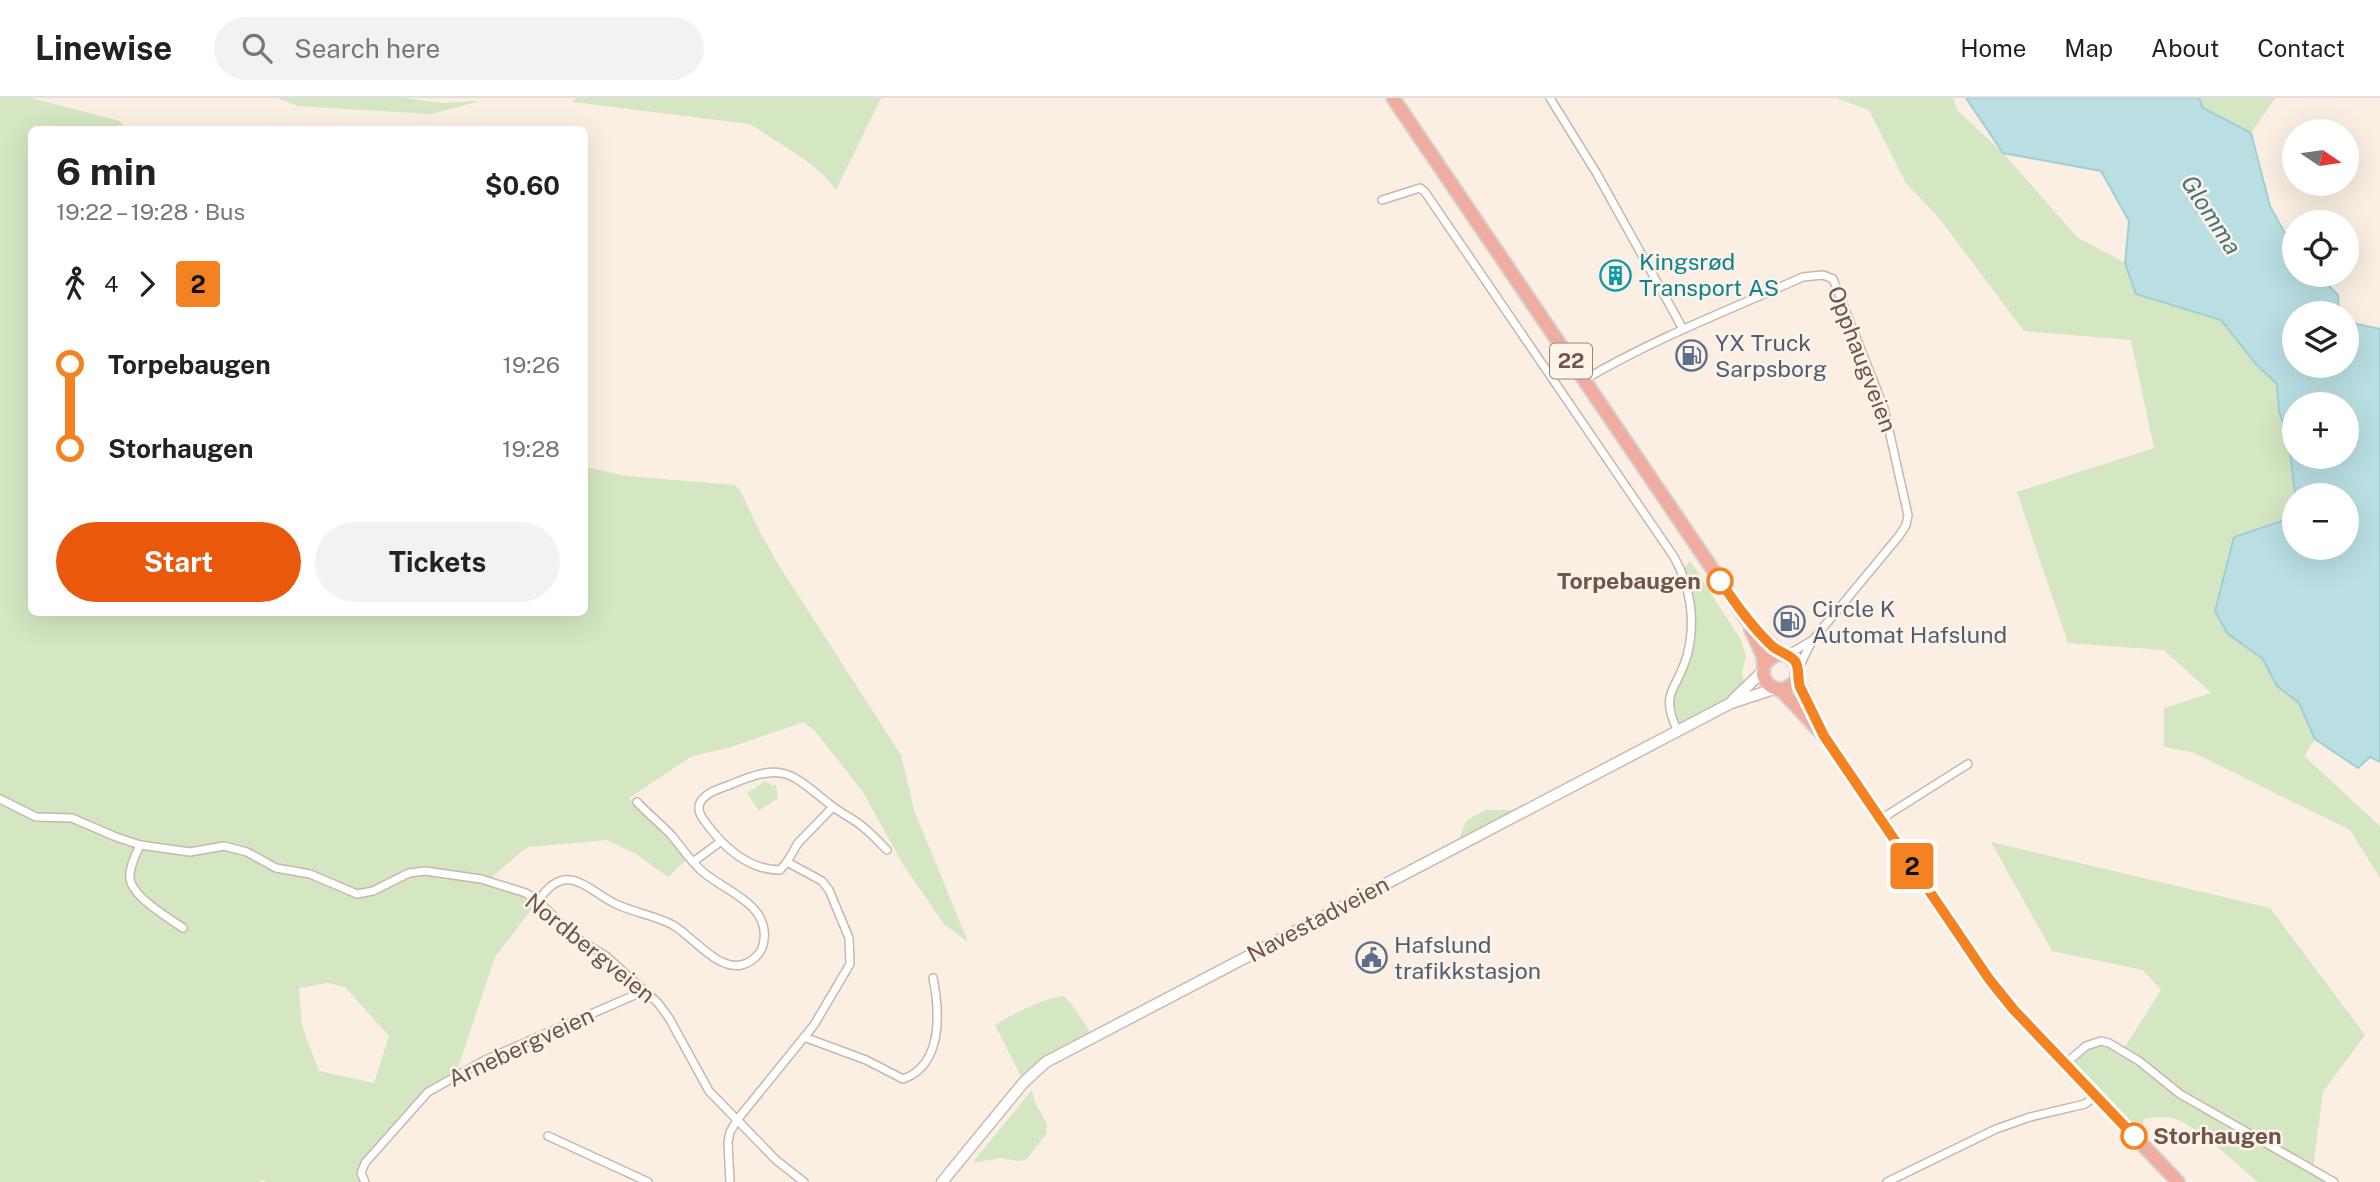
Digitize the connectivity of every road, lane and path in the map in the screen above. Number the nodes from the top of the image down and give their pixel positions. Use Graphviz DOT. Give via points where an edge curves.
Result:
graph roads {
  1 [pos="1393,98"];
  2 [pos="1550,98"];
  3 [pos="1382,200"];
  4 [pos="1683,329"];
  5 [pos="1584,380"];
  6 [pos="1749,623"];
  7 [pos="1812,640"];
  8 [pos="1784,654"];
  9 [pos="1763,668"];
  10 [pos="1798,674"];
  11 [pos="1778,689"];
  12 [pos="1731,703"];
  13 [pos="1678,732"];
  14 [pos="1824,736"];
  15 [pos="1968,764"];
  16 [pos="0,799"];
  17 [pos="638,802"];
  18 [pos="833,807"];
  19 [pos="1881,818"];
  20 [pos="720,842"];
  21 [pos="139,845"];
  22 [pos="887,850"];
  23 [pos="693,862"];
  24 [pos="788,862"];
  25 [pos="538,901"];
  26 [pos="183,928"];
  27 [pos="933,978"];
  28 [pos="643,991"];
  29 [pos="804,1037"];
  30 [pos="2065,1064"];
  31 [pos="2095,1096"];
  32 [pos="737,1121"];
  33 [pos="548,1136"];
  34 [pos="365,1182"];
  35 [pos="648,1182"];
  36 [pos="730,1182"];
  37 [pos="804,1182"];
  38 [pos="942,1182"];
  39 [pos="1887,1182"];
  40 [pos="2178,1182"];
  41 [pos="2334,1182"];
  1 -- 5 [label="highway, 22"];
  2 -- 4 [label="street"];
  3 -- 13 [label="street" via="1413,189 1425,192 1674,556 1692,610 1686,657 1669,694 1668,705"];
  4 -- 5 [label="street, Opphaugveien"];
  4 -- 7 [label="street, Opphaugveien" via="1802,277 1833,279 1884,408 1908,515 1899,536"];
  5 -- 6 [label="highway, 22"];
  6 -- 8 [label="highway, 22"];
  6 -- 9 [label="highway, 22"];
  7 -- 8 [label="street"];
  7 -- 10 [label="street"];
  8 -- 9 [label="highway" via="1771,656"];
  8 -- 10 [label="highway, 22" via="1794,660"];
  9 -- 11 [label="highway, 22" via="1766,682"];
  9 -- 12 [label="street, Navestadveien"];
  10 -- 11 [label="highway" via="1791,686"];
  10 -- 14 [label="highway, 22"];
  11 -- 12 [label="street, Navestadveien"];
  11 -- 14 [label="highway, 22"];
  12 -- 13 [label="street, Navestadveien"];
  13 -- 38 [label="street, Navestadveien" via="1046,1062 1024,1082"];
  14 -- 19 [label="highway, 22"];
  15 -- 19 [label="street"];
  16 -- 21 [label="street, Nordbergveien" via="36,817 72,818"];
  17 -- 23 [label="street"];
  18 -- 20 [label="street" via="790,774 764,772 706,795 701,802 702,817"];
  18 -- 22 [label="street"];
  18 -- 24 [label="street" via="798,843"];
  19 -- 30 [label="highway, 22" via="1989,979"];
  20 -- 23 [label="street"];
  20 -- 24 [label="street" via="769,870 780,870"];
  21 -- 25 [label="street, Nordbergveien" via="190,852 224,846 357,894 425,871 481,879"];
  21 -- 26 [label="street" via="130,878 133,888"];
  23 -- 25 [label="street" via="755,909 761,919 764,943 751,960 740,965 718,959 674,926 616,904 575,880 554,883"];
  24 -- 29 [label="street" via="822,881 849,938 851,953 845,976"];
  25 -- 28 [label="street, Nordbergveien"];
  27 -- 29 [label="street" via="936,1034 924,1066 911,1076 903,1079"];
  28 -- 32 [label="street, Nordbergveien" via="669,1018 709,1091"];
  28 -- 34 [label="street, Arnebergveien" via="485,1060 428,1092 365,1163 361,1173"];
  29 -- 32 [label="street"];
  30 -- 31 [label="highway, 22"];
  30 -- 41 [label="street" via="2086,1046 2109,1043 2139,1060 2180,1094"];
  31 -- 39 [label="street" via="2085,1104 1996,1129"];
  31 -- 40 [label="highway, 22"];
  32 -- 36 [label="street" via="728,1142"];
  32 -- 37 [label="street, Nordbergveien"];
  33 -- 35 [label="street"];
}
